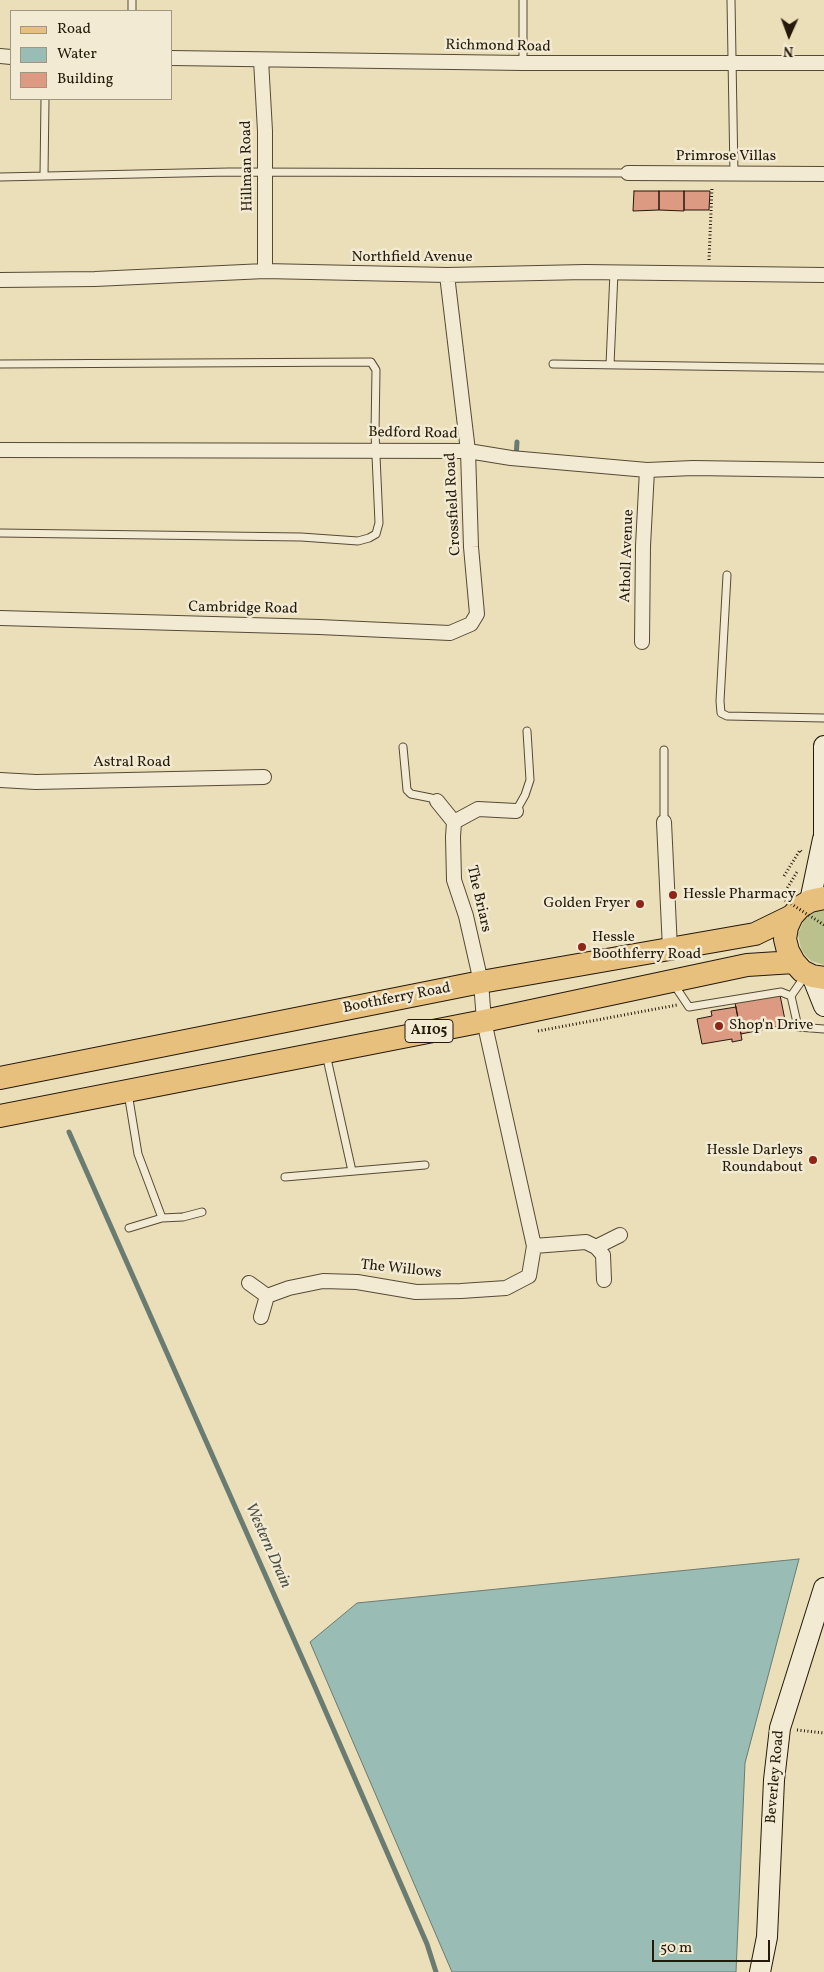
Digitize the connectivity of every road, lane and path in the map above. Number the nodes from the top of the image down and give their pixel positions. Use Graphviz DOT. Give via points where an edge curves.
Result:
graph roads {
  1 [pos="523,0"];
  2 [pos="730,0"];
  3 [pos="172,58"];
  4 [pos="261,60"];
  5 [pos="523,63"];
  6 [pos="731,63"];
  7 [pos="824,63"];
  8 [pos="45,100"];
  9 [pos="265,172"];
  10 [pos="628,173"];
  11 [pos="712,174"];
  12 [pos="734,174"];
  13 [pos="824,174"];
  14 [pos="44,175"];
  15 [pos="0,177"];
  16 [pos="265,271"];
  17 [pos="614,272"];
  18 [pos="709,273"];
  19 [pos="447,275"];
  20 [pos="824,276"];
  21 [pos="0,280"];
  22 [pos="0,364"];
  23 [pos="553,364"];
  24 [pos="610,365"];
  25 [pos="824,368"];
  26 [pos="0,450"];
  27 [pos="376,450"];
  28 [pos="468,452"];
  29 [pos="647,470"];
  30 [pos="824,470"];
  31 [pos="0,533"];
  32 [pos="727,574"];
  33 [pos="477,614"];
  34 [pos="0,618"];
  35 [pos="642,642"];
  36 [pos="824,718"];
  37 [pos="528,731"];
  38 [pos="824,746"];
  39 [pos="403,748"];
  40 [pos="664,750"];
  41 [pos="264,778"];
  42 [pos="0,780"];
  43 [pos="437,801"];
  44 [pos="516,811"];
  45 [pos="454,822"];
  46 [pos="664,822"];
  47 [pos="824,842"];
  48 [pos="807,856"];
  49 [pos="802,864"];
  50 [pos="784,876"];
  51 [pos="817,900"];
  52 [pos="787,907"];
  53 [pos="824,924"];
  54 [pos="670,949"];
  55 [pos="809,972"];
  56 [pos="672,981"];
  57 [pos="481,982"];
  58 [pos="790,996"];
  59 [pos="824,1006"];
  60 [pos="484,1020"];
  61 [pos="824,1029"];
  62 [pos="326,1052"];
  63 [pos="0,1078"];
  64 [pos="128,1091"];
  65 [pos="0,1116"];
  66 [pos="425,1165"];
  67 [pos="352,1171"];
  68 [pos="285,1177"];
  69 [pos="202,1212"];
  70 [pos="162,1218"];
  71 [pos="129,1228"];
  72 [pos="620,1235"];
  73 [pos="534,1246"];
  74 [pos="596,1247"];
  75 [pos="604,1280"];
  76 [pos="249,1283"];
  77 [pos="268,1296"];
  78 [pos="261,1317"];
  79 [pos="824,1588"];
  80 [pos="780,1728"];
  81 [pos="824,1733"];
  82 [pos="760,1972"];
  1 -- 5 [label="lane"];
  2 -- 6 [label="lane"];
  3 -- 4 [label="street, Richmond Road"];
  4 -- 5 [label="street, Richmond Road"];
  4 -- 9 [label="street, Hillman Road"];
  5 -- 6 [label="street, Richmond Road"];
  6 -- 7 [label="street, Richmond Road"];
  6 -- 12 [label="lane"];
  8 -- 14 [label="lane"];
  9 -- 10 [label="lane"];
  9 -- 14 [label="lane"];
  9 -- 16 [label="street, Hillman Road"];
  10 -- 11 [label="street, Primrose Villas"];
  11 -- 12 [label="street, Primrose Villas"];
  11 -- 18 [label="path"];
  12 -- 13 [label="street, Primrose Villas"];
  14 -- 15 [label="lane"];
  16 -- 19 [label="street, Northfield Avenue"];
  16 -- 21 [label="street, Northfield Avenue"];
  17 -- 18 [label="street, Northfield Avenue"];
  17 -- 19 [label="street, Northfield Avenue"];
  17 -- 24 [label="lane"];
  18 -- 20 [label="street, Northfield Avenue"];
  19 -- 28 [label="street, Crossfield Road"];
  22 -- 27 [label="lane" via="370,362 376,370"];
  23 -- 24 [label="lane"];
  24 -- 25 [label="lane"];
  26 -- 27 [label="street, Bedford Road"];
  27 -- 28 [label="street, Bedford Road"];
  27 -- 31 [label="lane" via="379,530 358,541 291,536"];
  28 -- 29 [label="street, Bedford Road"];
  28 -- 33 [label="street, Crossfield Road"];
  29 -- 30 [label="street, Bedford Road"];
  29 -- 35 [label="street, Atholl Avenue"];
  32 -- 36 [label="lane" via="721,713 727,716"];
  33 -- 34 [label="street, Cambridge Road" via="471,624 450,632"];
  37 -- 44 [label="lane" via="530,780"];
  38 -- 47 [label="main road"];
  39 -- 43 [label="lane" via="407,790"];
  40 -- 46 [label="lane"];
  41 -- 42 [label="street, Astral Road"];
  43 -- 45 [label="street"];
  44 -- 45 [label="street" via="478,809"];
  45 -- 57 [label="street, The Briars" via="454,880"];
  46 -- 54 [label="street"];
  47 -- 51 [label="main road"];
  48 -- 50 [label="path" via="800,850"];
  49 -- 52 [label="path"];
  51 -- 52 [label="main road, Boothferry Road" via="800,907"];
  52 -- 53 [label="path, bridge"];
  52 -- 54 [label="main road, Boothferry Road / A1105" via="755,934"];
  52 -- 55 [label="main road" via="788,952"];
  54 -- 57 [label="main road, Boothferry Road / A1105"];
  55 -- 56 [label="main road, A1105" via="746,966"];
  55 -- 58 [label="lane"];
  55 -- 59 [label="main road"];
  56 -- 58 [label="lane" via="689,1007 782,992"];
  56 -- 60 [label="main road, A1105"];
  57 -- 60 [label="street, The Briars"];
  57 -- 63 [label="main road, Boothferry Road / A1105"];
  58 -- 61 [label="lane" via="798,1026"];
  60 -- 62 [label="main road, A1105"];
  60 -- 73 [label="street, The Willows"];
  62 -- 64 [label="main road, A1105"];
  62 -- 67 [label="lane"];
  64 -- 65 [label="main road, A1105"];
  64 -- 70 [label="lane" via="138,1154"];
  66 -- 67 [label="lane"];
  67 -- 68 [label="lane"];
  69 -- 70 [label="lane"];
  70 -- 71 [label="lane"];
  72 -- 74 [label="street"];
  73 -- 74 [label="street" via="586,1242"];
  73 -- 77 [label="street, The Willows" via="529,1276 506,1288 416,1292 357,1282 323,1281"];
  74 -- 75 [label="street" via="603,1254"];
  76 -- 77 [label="street"];
  77 -- 78 [label="street"];
  79 -- 80 [label="main road, Beverley Road"];
  80 -- 81 [label="path"];
  80 -- 82 [label="main road, Beverley Road" via="774,1780 767,1937"];
}
